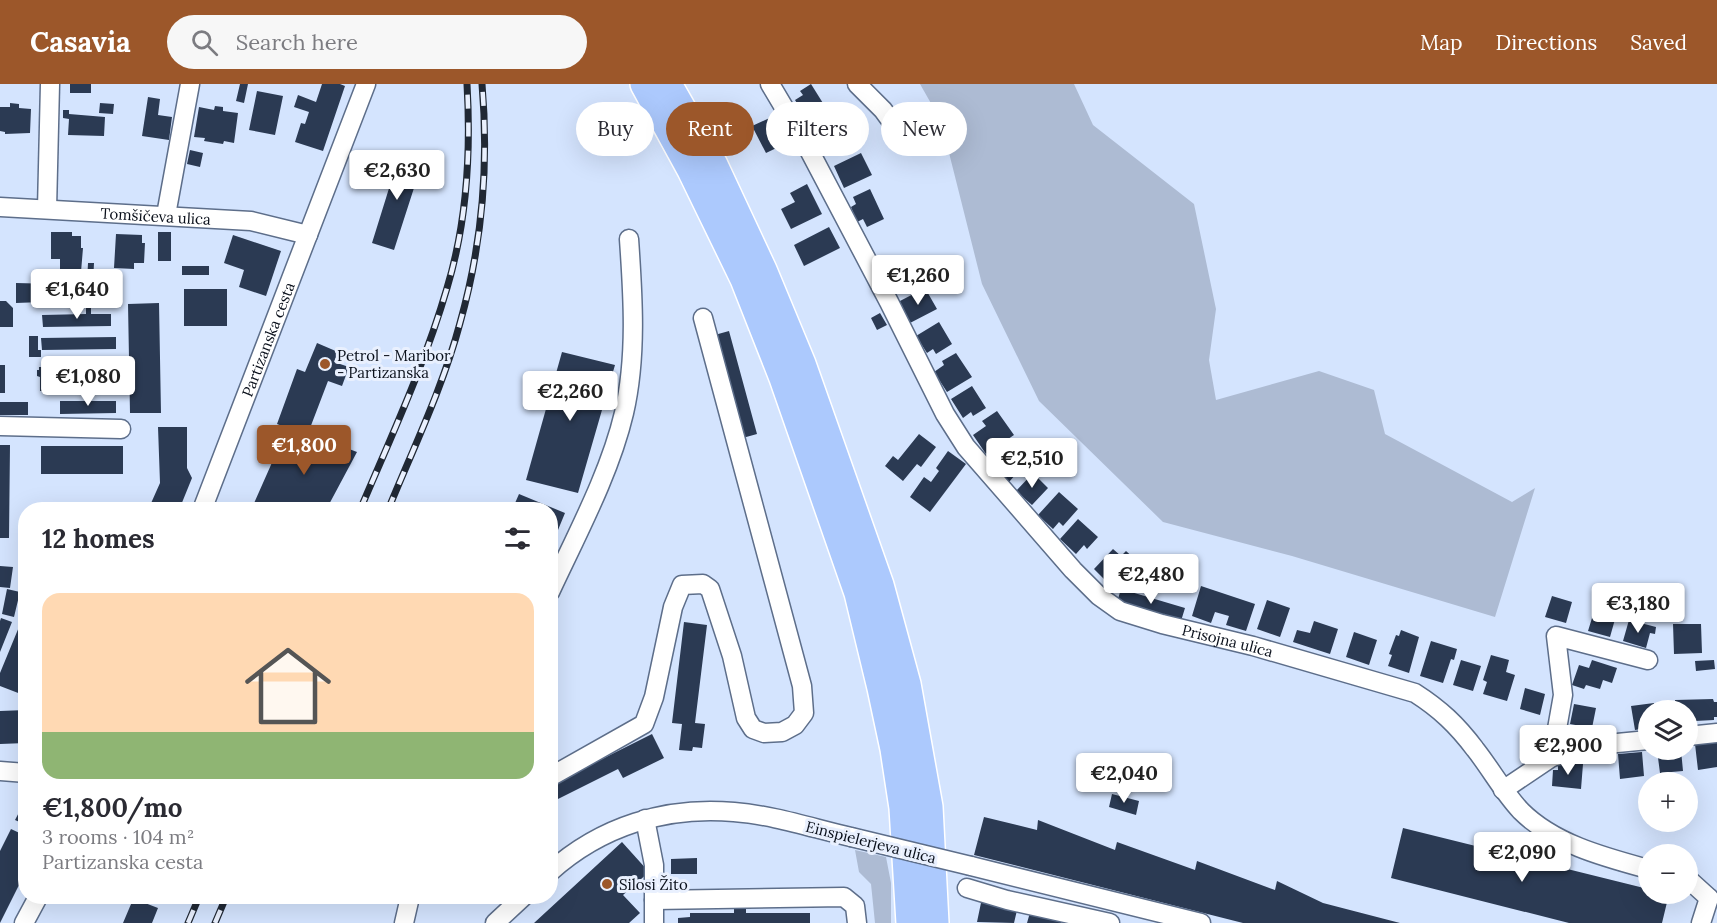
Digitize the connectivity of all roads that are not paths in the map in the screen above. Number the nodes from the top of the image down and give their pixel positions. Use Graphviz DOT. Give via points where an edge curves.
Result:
graph roads {
  1 [pos="50,84"];
  2 [pos="190,84"];
  3 [pos="366,84"];
  4 [pos="644,84"];
  5 [pos="668,84"];
  6 [pos="770,84"];
  7 [pos="857,84"];
  8 [pos="881,108"];
  9 [pos="0,207"];
  10 [pos="47,209"];
  11 [pos="166,215"];
  12 [pos="308,235"];
  13 [pos="629,239"];
  14 [pos="703,318"];
  15 [pos="0,426"];
  16 [pos="121,429"];
  17 [pos="839,470"];
  18 [pos="205,502"];
  19 [pos="833,522"];
  20 [pos="558,574"];
  21 [pos="1648,660"];
  22 [pos="1717,732"];
  23 [pos="1698,735"];
  24 [pos="1638,741"];
  25 [pos="1552,757"];
  26 [pos="0,771"];
  27 [pos="18,772"];
  28 [pos="558,772"];
  29 [pos="1503,790"];
  30 [pos="645,819"];
  31 [pos="558,866"];
  32 [pos="1638,866"];
  33 [pos="1698,886"];
  34 [pos="967,888"];
  35 [pos="1713,896"];
  36 [pos="654,900"];
  37 [pos="34,904"];
  38 [pos="409,904"];
  39 [pos="515,904"];
  40 [pos="24,923"];
  41 [pos="405,923"];
  42 [pos="495,923"];
  43 [pos="654,923"];
  44 [pos="857,923"];
  45 [pos="897,923"];
  46 [pos="910,923"];
  47 [pos="922,923"];
  48 [pos="935,923"];
  49 [pos="1110,923"];
  50 [pos="1201,923"];
  51 [pos="1701,923"];
  1 -- 10 [label="street"];
  2 -- 11 [label="street"];
  3 -- 12 [label="street, Partizanska cesta"];
  4 -- 19 [label="highway" via="744,279"];
  5 -- 17 [label="highway" via="714,165 763,270 802,364"];
  6 -- 29 [label="street, Prisojna ulica" via="808,148 945,414 966,447 1073,570 1120,611 1415,693 1438,708 1460,730"];
  7 -- 8 [label="street"];
  9 -- 10 [label="street, Tomšičeva ulica"];
  10 -- 11 [label="street, Tomšičeva ulica"];
  11 -- 12 [label="street, Tomšičeva ulica" via="251,220"];
  12 -- 18 [label="street, Partizanska cesta"];
  13 -- 20 [label="street" via="631,369 624,414 602,478"];
  14 -- 28 [label="street" via="802,686 804,713 795,725 782,732 753,729 746,718 710,589 703,584 682,585 644,724"];
  15 -- 16 [label="street"];
  17 -- 47 [label="highway" via="881,638 915,807"];
  17 -- 48 [label="highway" via="880,585 907,684 929,807"];
  19 -- 45 [label="highway" via="882,751 890,807"];
  19 -- 46 [label="highway" via="858,594 894,749 903,808"];
  21 -- 25 [label="street" via="1556,636 1563,695"];
  22 -- 23 [label="street"];
  24 -- 25 [label="street"];
  25 -- 29 [label="street"];
  26 -- 27 [label="street"];
  29 -- 32 [label="street, Prisojna ulica" via="1537,825 1558,838"];
  30 -- 31 [label="street, Einspielerjeva ulica" via="588,843"];
  30 -- 36 [label="street" via="654,865"];
  30 -- 50 [label="street, Einspielerjeva ulica, bridge" via="693,811 763,816"];
  33 -- 35 [label="street"];
  34 -- 49 [label="street"];
  35 -- 51 [label="street"];
  36 -- 43 [label="street"];
  36 -- 44 [label="street" via="844,897 855,906"];
  37 -- 40 [label="street"];
  38 -- 41 [label="street"];
  39 -- 42 [label="street"];
}
